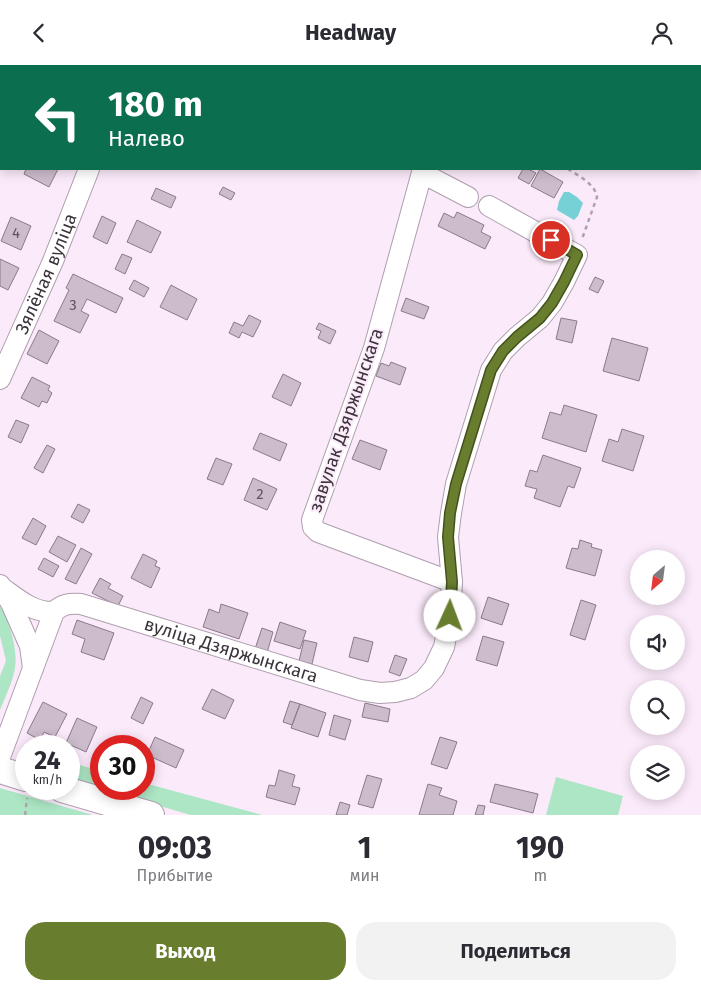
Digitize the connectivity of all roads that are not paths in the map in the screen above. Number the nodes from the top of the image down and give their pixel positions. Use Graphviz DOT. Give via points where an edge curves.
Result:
graph roads {
  1 [pos="89,170"];
  2 [pos="423,171"];
  3 [pos="468,197"];
  4 [pos="489,206"];
  5 [pos="0,379"];
  6 [pos="452,582"];
  7 [pos="1,586"];
  8 [pos="54,612"];
  9 [pos="33,668"];
  10 [pos="0,757"];
  11 [pos="0,771"];
  12 [pos="15,775"];
  13 [pos="80,794"];
  14 [pos="151,815"];
  1 -- 5 [label="street, Зялёная вуліца" via="53,261"];
  2 -- 3 [label="street"];
  2 -- 6 [label="street, завулак Дзяржынскага" via="374,347 312,520 318,532"];
  4 -- 6 [label="street" via="577,255 552,303 503,351 491,370 450,513 448,537"];
  6 -- 8 [label="street, вуліца Дзяржынскага" via="444,647 434,668 424,680 395,692 360,690 81,604 66,604"];
  7 -- 8 [label="street" via="31,607"];
  7 -- 9 [label="street" via="30,646"];
  8 -- 9 [label="street"];
  9 -- 10 [label="street"];
  11 -- 12 [label="main road"];
  13 -- 14 [label="main road"];
}
